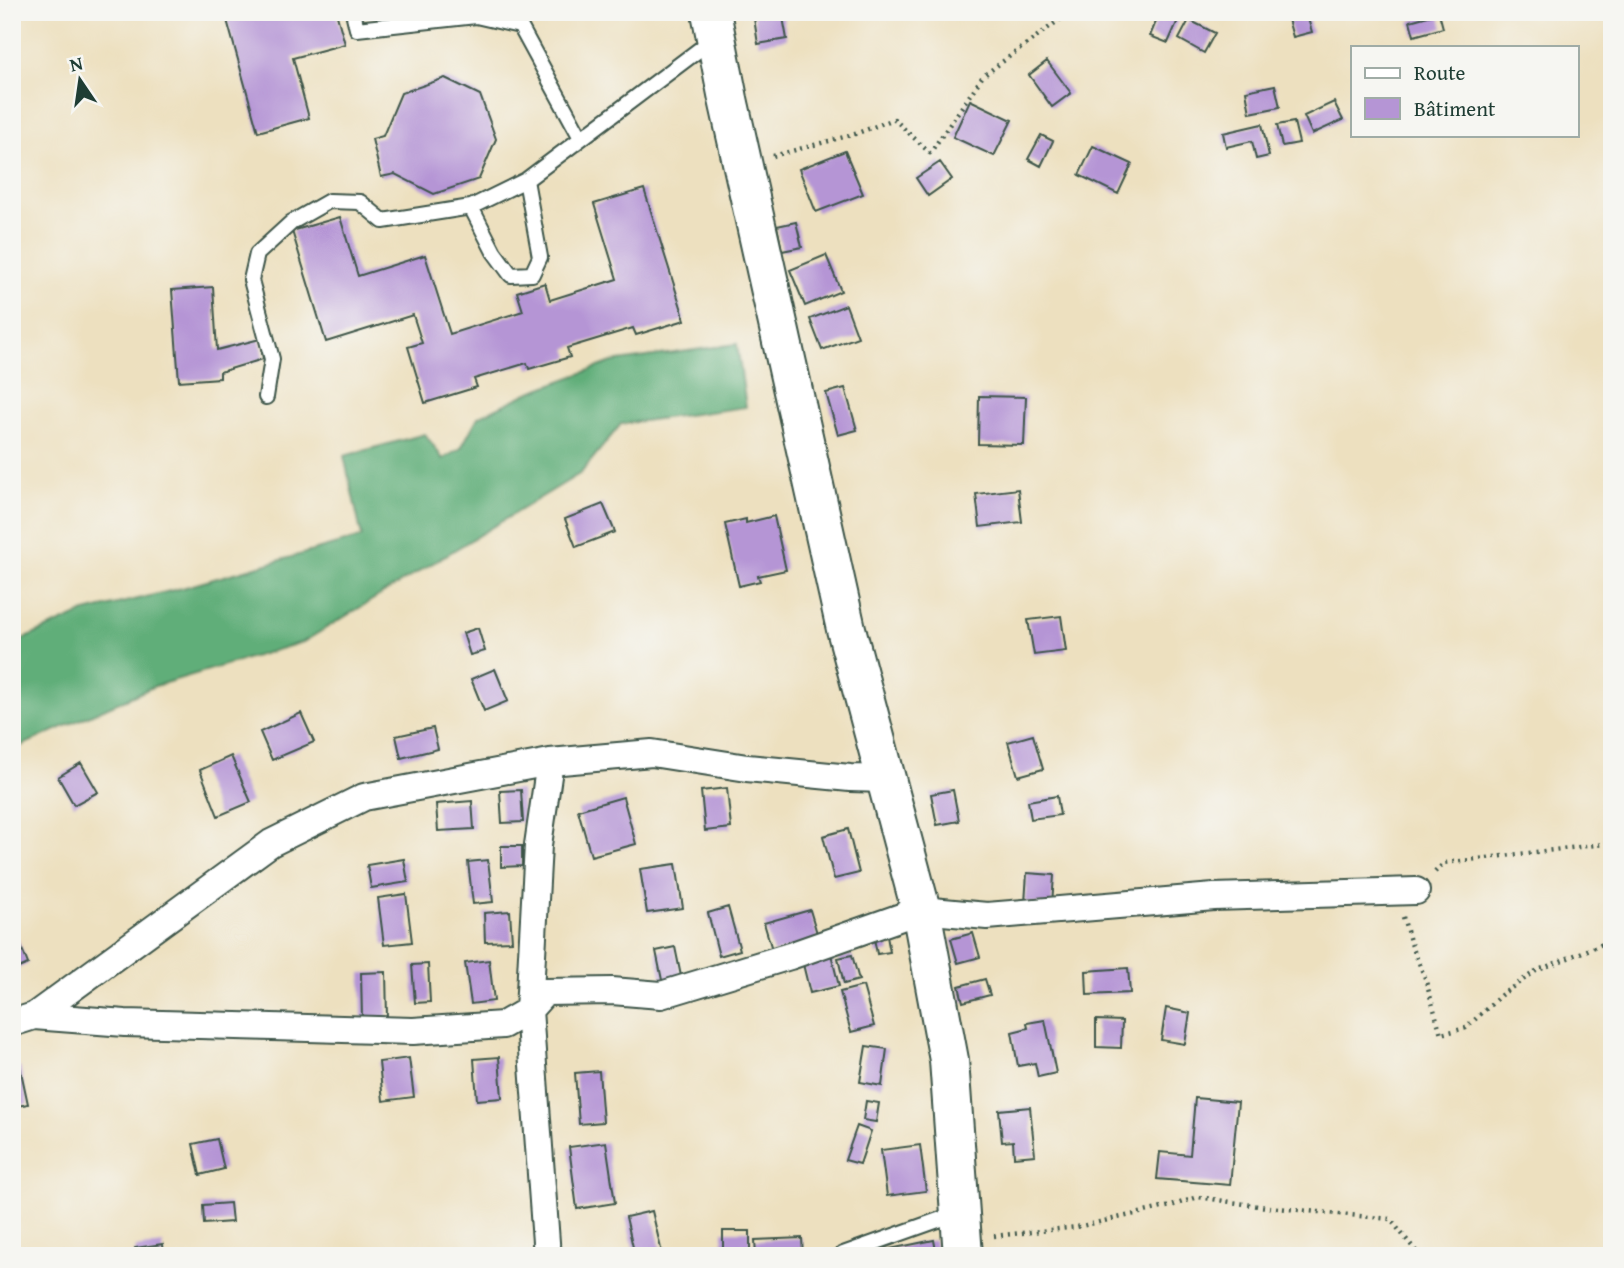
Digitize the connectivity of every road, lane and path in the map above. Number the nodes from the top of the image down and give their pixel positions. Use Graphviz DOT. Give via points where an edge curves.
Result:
graph roads {
  1 [pos="353,12"];
  2 [pos="1070,12"];
  3 [pos="713,25"];
  4 [pos="581,138"];
  5 [pos="742,165"];
  6 [pos="526,180"];
  7 [pos="471,206"];
  8 [pos="266,397"];
  9 [pos="550,762"];
  10 [pos="886,779"];
  11 [pos="1612,843"];
  12 [pos="1406,891"];
  13 [pos="921,910"];
  14 [pos="1612,940"];
  15 [pos="529,1010"];
  16 [pos="23,1019"];
  17 [pos="961,1236"];
  18 [pos="547,1256"];
  19 [pos="843,1256"];
  20 [pos="1420,1256"];
  1 -- 4 [label="lane" via="357,29 475,16 520,26"];
  2 -- 5 [label="path" via="983,76 930,153 894,119"];
  3 -- 4 [label="lane"];
  3 -- 5 [label="main road"];
  4 -- 6 [label="lane"];
  5 -- 10 [label="main road" via="846,629"];
  6 -- 7 [label="lane"];
  6 -- 7 [label="lane" via="540,257 532,274 512,275 494,252"];
  7 -- 8 [label="lane" via="383,220 360,202 329,201 292,222 257,254 251,281 272,359"];
  9 -- 10 [label="street" via="652,753 747,768"];
  9 -- 15 [label="street" via="538,845"];
  9 -- 16 [label="street" via="364,797 271,843"];
  10 -- 13 [label="main road"];
  11 -- 12 [label="path" via="1444,863"];
  12 -- 13 [label="street" via="1214,897 988,916"];
  12 -- 14 [label="path" via="1410,941 1441,1034 1466,1028 1536,971"];
  13 -- 15 [label="street" via="661,995 545,992"];
  13 -- 17 [label="main road" via="949,1059"];
  15 -- 16 [label="street" via="503,1025 413,1031"];
  15 -- 18 [label="street"];
  17 -- 19 [label="lane"];
  17 -- 20 [label="path" via="1076,1227 1198,1197 1390,1219"];
}
